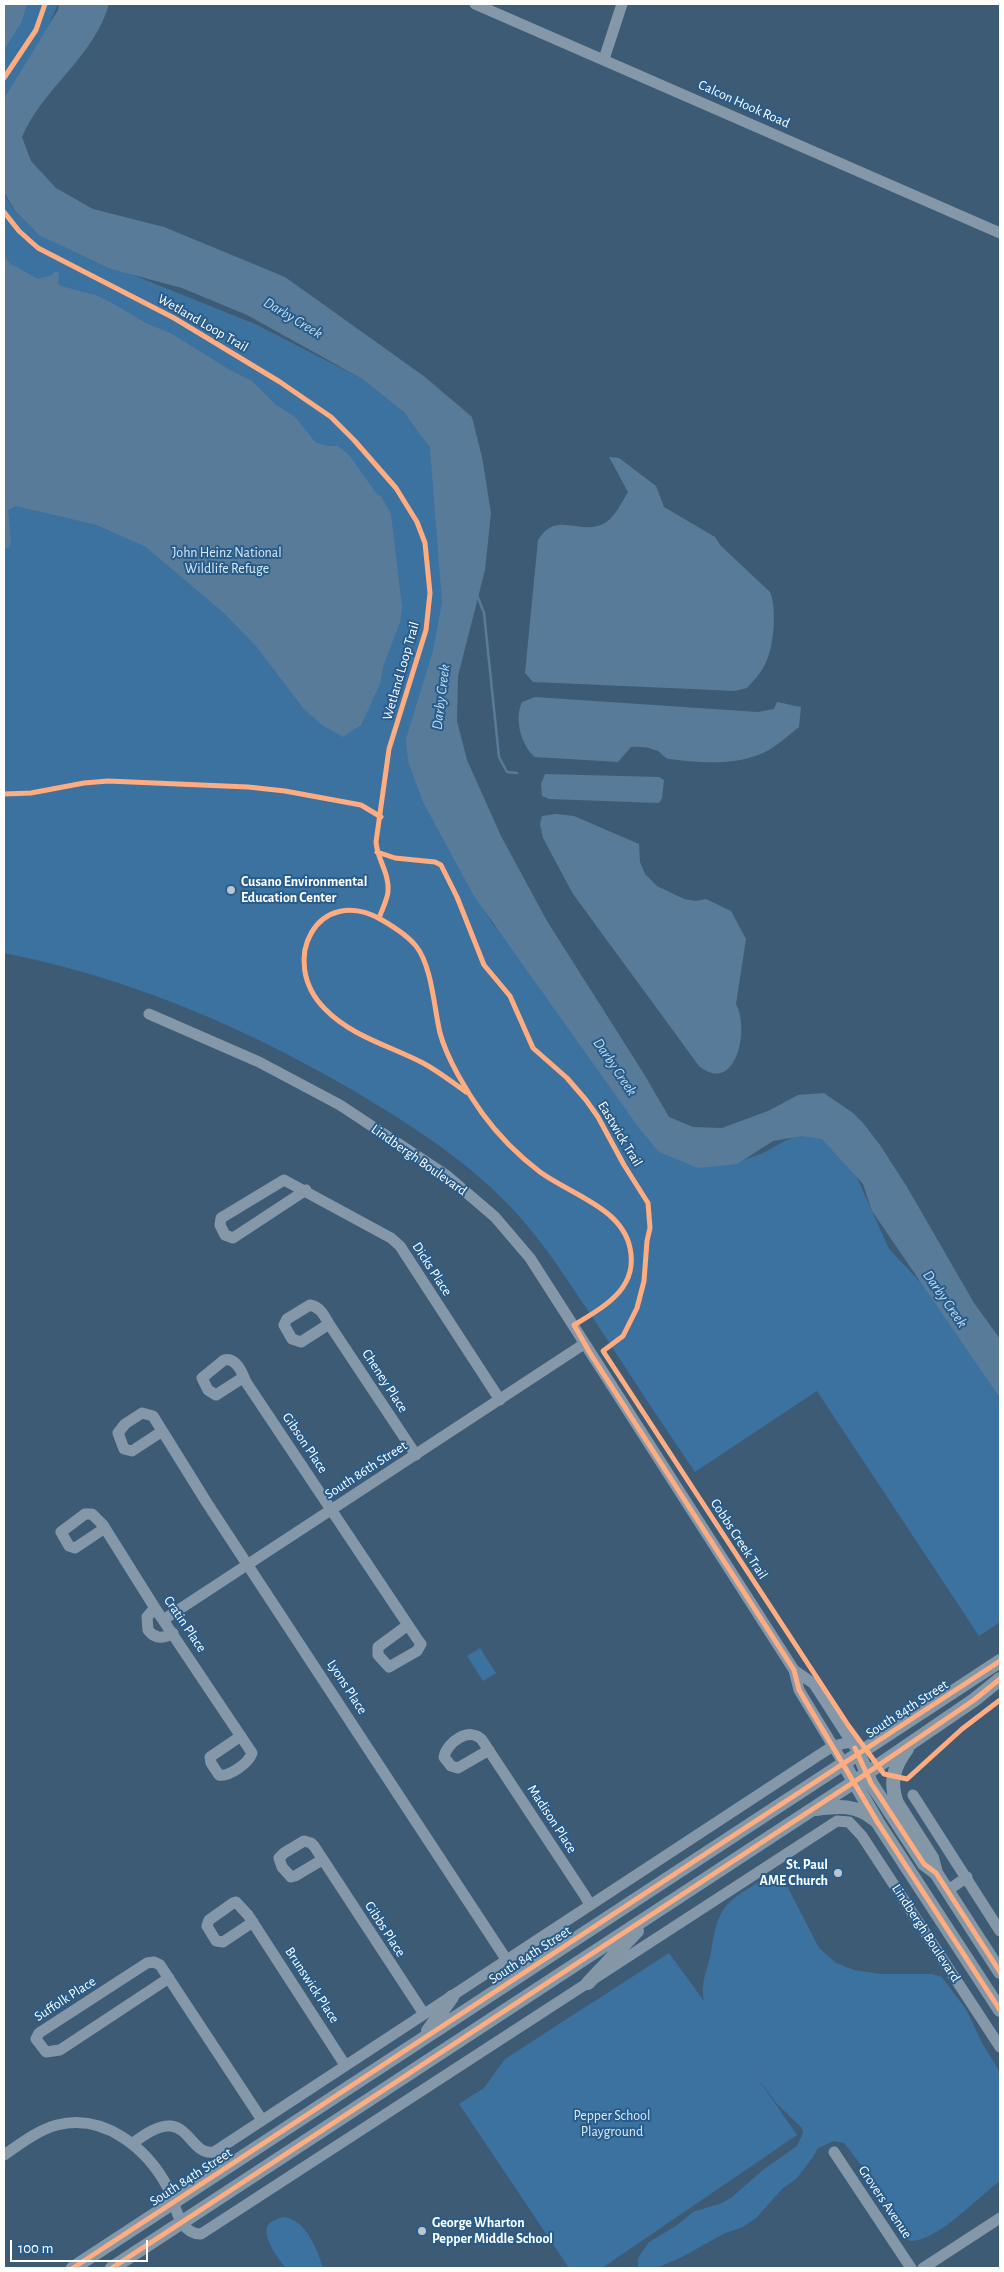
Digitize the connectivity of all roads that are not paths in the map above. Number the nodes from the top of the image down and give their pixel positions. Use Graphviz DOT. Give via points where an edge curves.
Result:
graph roads {
  1 [pos="475,4"];
  2 [pos="622,4"];
  3 [pos="604,59"];
  4 [pos="1000,233"];
  5 [pos="149,1014"];
  6 [pos="306,1190"];
  7 [pos="330,1324"];
  8 [pos="584,1344"];
  9 [pos="244,1377"];
  10 [pos="500,1400"];
  11 [pos="161,1432"];
  12 [pos="416,1455"];
  13 [pos="332,1510"];
  14 [pos="105,1528"];
  15 [pos="249,1565"];
  16 [pos="155,1608"];
  17 [pos="163,1620"];
  18 [pos="408,1625"];
  19 [pos="173,1633"];
  20 [pos="1000,1661"];
  21 [pos="794,1670"];
  22 [pos="1000,1679"];
  23 [pos="241,1736"];
  24 [pos="851,1742"];
  25 [pos="912,1742"];
  26 [pos="833,1746"];
  27 [pos="489,1750"];
  28 [pos="859,1754"];
  29 [pos="844,1764"];
  30 [pos="867,1773"];
  31 [pos="854,1782"];
  32 [pos="914,1795"];
  33 [pos="810,1810"];
  34 [pos="878,1823"];
  35 [pos="322,1860"];
  36 [pos="936,1873"];
  37 [pos="967,1877"];
  38 [pos="947,1891"];
  39 [pos="590,1905"];
  40 [pos="654,1913"];
  41 [pos="252,1922"];
  42 [pos="1000,1930"];
  43 [pos="506,1959"];
  44 [pos="1000,1972"];
  45 [pos="169,1978"];
  46 [pos="588,1983"];
  47 [pos="452,1997"];
  48 [pos="1000,2010"];
  49 [pos="424,2014"];
  50 [pos="423,2038"];
  51 [pos="1000,2046"];
  52 [pos="345,2065"];
  53 [pos="262,2120"];
  54 [pos="132,2144"];
  55 [pos="834,2152"];
  56 [pos="4,2154"];
  57 [pos="172,2202"];
  58 [pos="1000,2218"];
  59 [pos="182,2222"];
  60 [pos="72,2268"];
  61 [pos="112,2268"];
  62 [pos="911,2268"];
  63 [pos="923,2268"];
  1 -- 3 [label="street, Calcon Hook Road"];
  2 -- 3 [label="street"];
  3 -- 4 [label="street, Calcon Hook Road"];
  5 -- 8 [label="street, Lindbergh Boulevard" via="258,1062 340,1105 446,1175 495,1217 530,1258"];
  6 -- 6 [label="street, Dicks Place" via="288,1180 280,1181 226,1215 220,1225 225,1235 232,1238"];
  6 -- 10 [label="street, Dicks Place" via="396,1242"];
  7 -- 12 [label="street, Cheney Place"];
  8 -- 10 [label="street, South 86th Street"];
  8 -- 21 [label="street, Lindbergh Boulevard"];
  9 -- 13 [label="street, Gibson Place"];
  10 -- 12 [label="street, South 86th Street"];
  11 -- 15 [label="street, Lyons Place"];
  12 -- 13 [label="street, South 86th Street"];
  13 -- 15 [label="street, South 86th Street"];
  13 -- 18 [label="street, Gibson Place"];
  14 -- 16 [label="street, Cratin Place"];
  15 -- 17 [label="street, South 86th Street"];
  15 -- 43 [label="street, Lyons Place"];
  16 -- 17 [label="street, Cratin Place"];
  16 -- 19 [label="street" via="147,1617 148,1630 161,1638"];
  17 -- 19 [label="street, Cratin Place"];
  19 -- 23 [label="street, Cratin Place"];
  20 -- 28 [label="main road, South 84th Street"];
  21 -- 24 [label="street, Lindbergh Boulevard" via="814,1684"];
  21 -- 26 [label="street, Lindbergh Boulevard" via="799,1690"];
  22 -- 25 [label="main road, South 84th Street"];
  24 -- 26 [label="street, South 84th Street"];
  24 -- 28 [label="street, Lindbergh Boulevard"];
  25 -- 30 [label="main road, South 84th Street"];
  25 -- 36 [label="main road" via="897,1764 892,1787 897,1802 932,1858"];
  26 -- 29 [label="street, Lindbergh Boulevard"];
  26 -- 39 [label="street, South 84th Street"];
  27 -- 39 [label="street, Madison Place"];
  28 -- 29 [label="main road, South 84th Street"];
  28 -- 30 [label="main road, Lindbergh Boulevard"];
  29 -- 31 [label="main road, Lindbergh Boulevard"];
  29 -- 50 [label="main road, South 84th Street"];
  30 -- 31 [label="main road, South 84th Street"];
  30 -- 36 [label="main road, Lindbergh Boulevard" via="924,1864"];
  31 -- 33 [label="main road, South 84th Street"];
  31 -- 34 [label="main road, Lindbergh Boulevard"];
  32 -- 37 [label="street"];
  33 -- 34 [label="main road" via="845,1806 864,1812"];
  33 -- 40 [label="main road, South 84th Street"];
  34 -- 48 [label="main road, Lindbergh Boulevard"];
  35 -- 49 [label="street, Gibbs Place"];
  36 -- 38 [label="main road, Lindbergh Boulevard"];
  37 -- 38 [label="street"];
  37 -- 42 [label="street"];
  38 -- 44 [label="main road, Lindbergh Boulevard"];
  39 -- 43 [label="street, South 84th Street"];
  40 -- 46 [label="main road"];
  40 -- 59 [label="main road, South 84th Street"];
  41 -- 52 [label="street, Brunswick Place"];
  43 -- 47 [label="street, South 84th Street"];
  45 -- 45 [label="street, Suffolk Place" via="160,1965 147,1963 39,2033 36,2039 46,2052 60,2050"];
  45 -- 53 [label="street, Suffolk Place"];
  46 -- 51 [label="street, Lindbergh Boulevard" via="830,1824 844,1820 862,1836"];
  46 -- 59 [label="street" via="203,2233 192,2233"];
  47 -- 49 [label="street, South 84th Street"];
  47 -- 50 [label="main road"];
  49 -- 52 [label="street, South 84th Street"];
  50 -- 57 [label="main road, South 84th Street"];
  52 -- 53 [label="street, South 84th Street"];
  53 -- 54 [label="street, South 84th Street" via="214,2152 201,2150 184,2130 174,2126 148,2131"];
  54 -- 56 [label="street" via="126,2138 93,2124 67,2124 45,2130"];
  54 -- 57 [label="street" via="147,2157 168,2188"];
  55 -- 62 [label="street, Grovers Avenue"];
  57 -- 59 [label="street"];
  57 -- 60 [label="main road, South 84th Street"];
  58 -- 63 [label="street"];
  59 -- 61 [label="main road, South 84th Street"];
}
